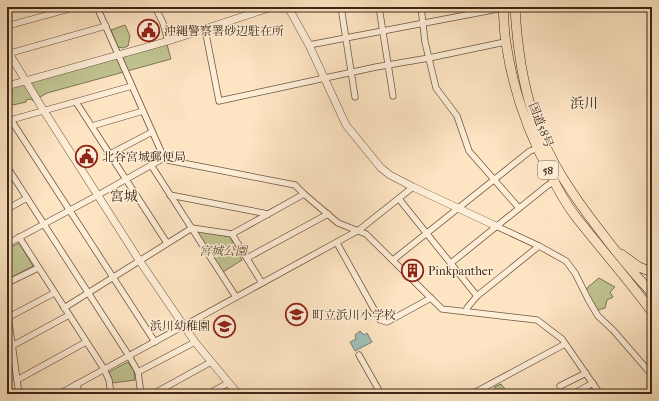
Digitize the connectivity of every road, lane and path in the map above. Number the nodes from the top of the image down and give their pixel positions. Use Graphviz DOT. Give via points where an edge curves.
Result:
graph roads {
  1 [pos="76,7"];
  2 [pos="97,7"];
  3 [pos="155,7"];
  4 [pos="272,7"];
  5 [pos="288,7"];
  6 [pos="340,7"];
  7 [pos="379,7"];
  8 [pos="421,7"];
  9 [pos="515,7"];
  10 [pos="503,8"];
  11 [pos="422,23"];
  12 [pos="7,26"];
  13 [pos="106,26"];
  14 [pos="205,29"];
  15 [pos="383,31"];
  16 [pos="345,38"];
  17 [pos="168,41"];
  18 [pos="505,42"];
  19 [pos="309,46"];
  20 [pos="8,53"];
  21 [pos="118,55"];
  22 [pos="429,58"];
  23 [pos="389,65"];
  24 [pos="351,72"];
  25 [pos="325,78"];
  26 [pos="26,81"];
  27 [pos="7,86"];
  28 [pos="132,86"];
  29 [pos="394,96"];
  30 [pos="355,97"];
  31 [pos="76,102"];
  32 [pos="143,111"];
  33 [pos="44,112"];
  34 [pos="9,120"];
  35 [pos="92,126"];
  36 [pos="152,132"];
  37 [pos="536,149"];
  38 [pos="110,154"];
  39 [pos="164,158"];
  40 [pos="151,165"];
  41 [pos="7,167"];
  42 [pos="9,176"];
  43 [pos="126,179"];
  44 [pos="494,179"];
  45 [pos="554,182"];
  46 [pos="413,187"];
  47 [pos="304,194"];
  48 [pos="98,195"];
  49 [pos="170,195"];
  50 [pos="27,198"];
  51 [pos="399,199"];
  52 [pos="519,208"];
  53 [pos="7,209"];
  54 [pos="459,209"];
  55 [pos="70,210"];
  56 [pos="268,214"];
  57 [pos="328,214"];
  58 [pos="44,224"];
  59 [pos="496,226"];
  60 [pos="192,228"];
  61 [pos="359,230"];
  62 [pos="232,234"];
  63 [pos="427,234"];
  64 [pos="19,237"];
  65 [pos="167,243"];
  66 [pos="337,243"];
  67 [pos="7,244"];
  68 [pos="539,246"];
  69 [pos="615,250"];
  70 [pos="247,258"];
  71 [pos="139,260"];
  72 [pos="392,260"];
  73 [pos="451,263"];
  74 [pos="38,268"];
  75 [pos="652,272"];
  76 [pos="113,277"];
  77 [pos="7,283"];
  78 [pos="262,283"];
  79 [pos="54,293"];
  80 [pos="89,293"];
  81 [pos="652,293"];
  82 [pos="477,296"];
  83 [pos="236,297"];
  84 [pos="431,298"];
  85 [pos="651,307"];
  86 [pos="7,308"];
  87 [pos="64,308"];
  88 [pos="466,312"];
  89 [pos="69,315"];
  90 [pos="9,317"];
  91 [pos="184,326"];
  92 [pos="86,342"];
  93 [pos="155,342"];
  94 [pos="195,342"];
  95 [pos="565,344"];
  96 [pos="12,346"];
  97 [pos="359,355"];
  98 [pos="129,356"];
  99 [pos="211,362"];
  100 [pos="104,369"];
  101 [pos="138,372"];
  102 [pos="586,374"];
  103 [pos="652,375"];
  104 [pos="17,380"];
  105 [pos="228,383"];
  106 [pos="593,383"];
  107 [pos="77,384"];
  108 [pos="560,386"];
  109 [pos="19,394"];
  110 [pos="59,394"];
  111 [pos="79,394"];
  112 [pos="111,394"];
  113 [pos="141,394"];
  114 [pos="153,394"];
  115 [pos="208,394"];
  116 [pos="238,394"];
  117 [pos="381,394"];
  118 [pos="472,394"];
  119 [pos="573,394"];
  120 [pos="600,394"];
  1 -- 12 [label="street"];
  2 -- 13 [label="street"];
  3 -- 17 [label="street"];
  4 -- 14 [label="street"];
  5 -- 19 [label="street"];
  6 -- 16 [label="street"];
  7 -- 15 [label="street"];
  8 -- 11 [label="street"];
  9 -- 69 [label="main road, 国道58号 / 58" via="517,41 524,82 545,146 572,194"];
  10 -- 11 [label="street"];
  10 -- 18 [label="main road, 国道58号 / 58"];
  11 -- 15 [label="street"];
  11 -- 22 [label="street"];
  13 -- 20 [label="street"];
  13 -- 21 [label="street"];
  14 -- 17 [label="street"];
  14 -- 25 [label="street" via="219,101"];
  15 -- 16 [label="street"];
  15 -- 23 [label="street"];
  16 -- 19 [label="street"];
  16 -- 24 [label="street"];
  17 -- 21 [label="street"];
  18 -- 22 [label="street"];
  18 -- 37 [label="main road, 国道58号 / 58" via="514,85"];
  19 -- 25 [label="street"];
  20 -- 26 [label="street"];
  21 -- 26 [label="street"];
  21 -- 28 [label="street"];
  22 -- 23 [label="street"];
  22 -- 44 [label="street" via="436,88 457,116 470,151"];
  23 -- 24 [label="street"];
  23 -- 29 [label="street"];
  24 -- 25 [label="street"];
  24 -- 30 [label="street"];
  25 -- 46 [label="street" via="346,125 381,168"];
  26 -- 27 [label="street"];
  26 -- 33 [label="street"];
  28 -- 31 [label="street"];
  28 -- 32 [label="street"];
  31 -- 33 [label="street"];
  31 -- 35 [label="street"];
  32 -- 35 [label="street"];
  32 -- 36 [label="street"];
  33 -- 34 [label="street"];
  33 -- 48 [label="street"];
  34 -- 55 [label="street"];
  35 -- 38 [label="street"];
  36 -- 38 [label="street"];
  36 -- 39 [label="street"];
  37 -- 44 [label="street"];
  37 -- 45 [label="main road, 国道58号 / 58"];
  38 -- 43 [label="street"];
  39 -- 40 [label="street"];
  39 -- 47 [label="street" via="295,185"];
  40 -- 43 [label="street"];
  40 -- 49 [label="street"];
  41 -- 42 [label="street"];
  42 -- 50 [label="street"];
  43 -- 48 [label="street"];
  43 -- 65 [label="street"];
  44 -- 52 [label="street"];
  44 -- 54 [label="street"];
  45 -- 52 [label="street"];
  45 -- 85 [label="main road, 国道58号 / 58" via="575,216"];
  46 -- 51 [label="street"];
  46 -- 54 [label="street"];
  47 -- 56 [label="street"];
  47 -- 57 [label="street"];
  48 -- 55 [label="street"];
  48 -- 71 [label="street"];
  49 -- 56 [label="street"];
  49 -- 60 [label="street"];
  50 -- 53 [label="street"];
  50 -- 58 [label="street"];
  51 -- 61 [label="street"];
  51 -- 63 [label="street"];
  52 -- 59 [label="street"];
  54 -- 59 [label="street"];
  54 -- 63 [label="street"];
  55 -- 58 [label="street"];
  55 -- 76 [label="street"];
  56 -- 62 [label="street"];
  57 -- 61 [label="street" via="338,223"];
  57 -- 70 [label="street"];
  58 -- 64 [label="street"];
  58 -- 80 [label="street"];
  59 -- 68 [label="street"];
  59 -- 73 [label="street"];
  60 -- 62 [label="street"];
  60 -- 65 [label="street"];
  60 -- 83 [label="street"];
  61 -- 66 [label="street"];
  61 -- 72 [label="street"];
  62 -- 70 [label="street"];
  63 -- 72 [label="street"];
  63 -- 73 [label="street"];
  64 -- 67 [label="street"];
  64 -- 74 [label="street"];
  65 -- 71 [label="street"];
  66 -- 78 [label="street"];
  66 -- 84 [label="street" via="380,320 387,322"];
  68 -- 82 [label="street"];
  68 -- 103 [label="street" via="566,261 598,316"];
  69 -- 75 [label="main road" via="639,267"];
  69 -- 81 [label="main road, 国道58号 / 58"];
  70 -- 78 [label="street"];
  71 -- 76 [label="street"];
  71 -- 91 [label="street"];
  72 -- 84 [label="street"];
  73 -- 82 [label="street"];
  74 -- 77 [label="street"];
  74 -- 79 [label="street"];
  76 -- 80 [label="street"];
  76 -- 93 [label="street"];
  78 -- 83 [label="street"];
  79 -- 87 [label="street"];
  79 -- 90 [label="street"];
  80 -- 87 [label="street"];
  80 -- 98 [label="street"];
  82 -- 88 [label="street"];
  83 -- 91 [label="street"];
  84 -- 88 [label="street" via="442,309"];
  86 -- 90 [label="street"];
  87 -- 89 [label="street"];
  88 -- 95 [label="street" via="537,320"];
  89 -- 92 [label="street"];
  89 -- 96 [label="street"];
  90 -- 96 [label="street"];
  91 -- 93 [label="street"];
  91 -- 94 [label="street"];
  92 -- 100 [label="street"];
  92 -- 104 [label="street"];
  93 -- 98 [label="street"];
  94 -- 99 [label="street"];
  94 -- 101 [label="street"];
  95 -- 102 [label="street"];
  95 -- 118 [label="street"];
  96 -- 104 [label="street"];
  97 -- 117 [label="street"];
  98 -- 100 [label="street"];
  98 -- 101 [label="street"];
  99 -- 105 [label="street"];
  99 -- 114 [label="street"];
  100 -- 107 [label="street"];
  100 -- 112 [label="street"];
  101 -- 113 [label="street"];
  102 -- 106 [label="street"];
  102 -- 108 [label="street"];
  104 -- 109 [label="street"];
  105 -- 115 [label="street"];
  105 -- 116 [label="street"];
  106 -- 119 [label="street"];
  106 -- 120 [label="street"];
  107 -- 110 [label="street"];
  107 -- 111 [label="street"];
}
